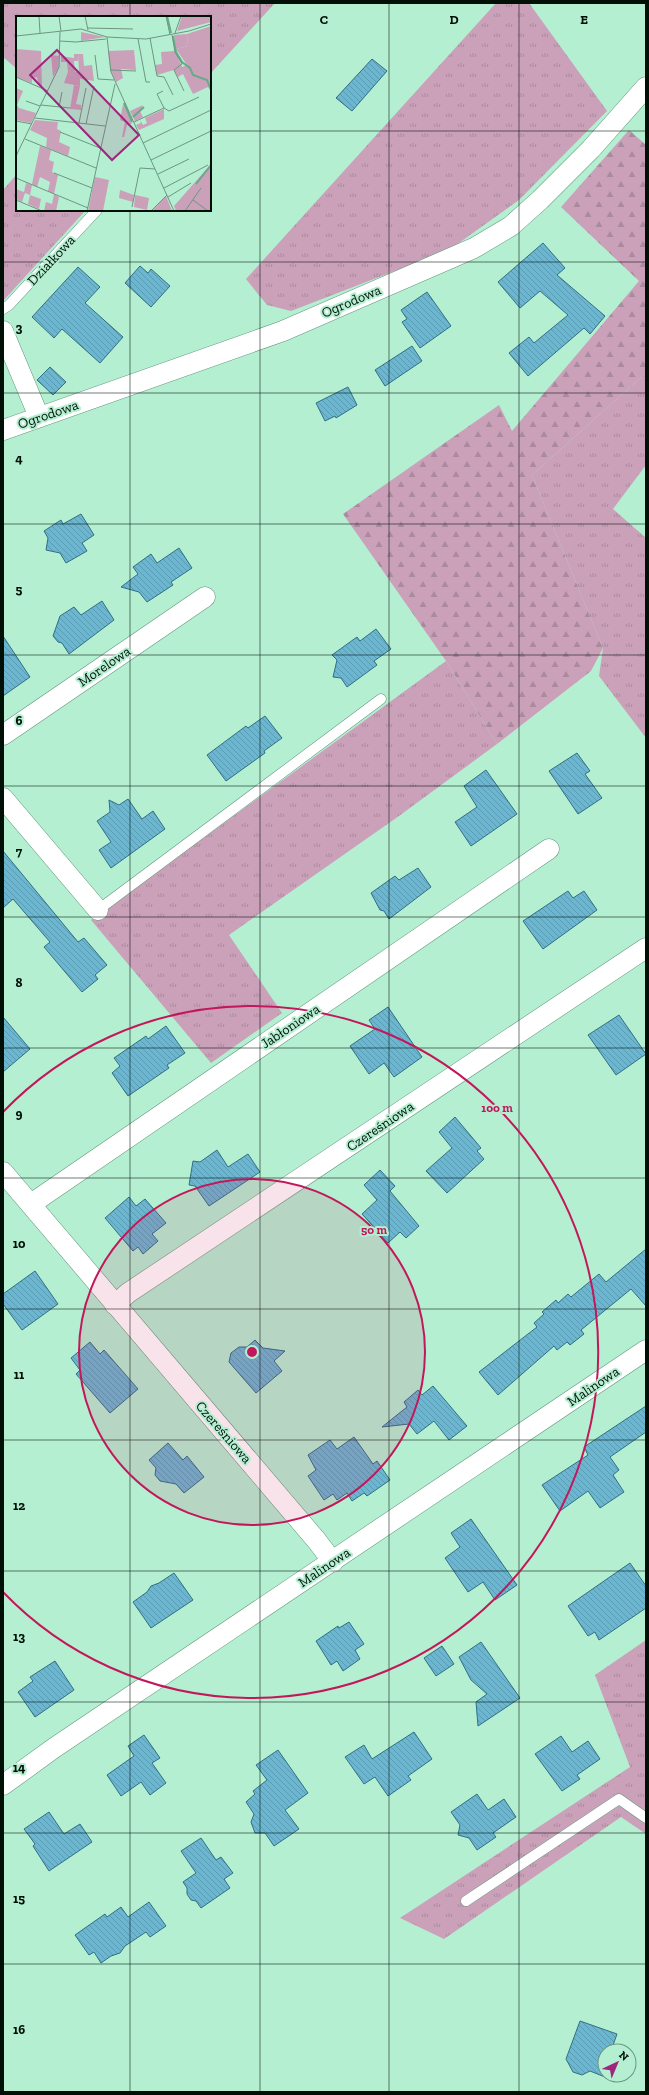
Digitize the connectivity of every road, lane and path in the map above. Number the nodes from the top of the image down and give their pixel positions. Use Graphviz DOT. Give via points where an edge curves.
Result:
graph roads {
  1 [pos="646,87"];
  2 [pos="96,211"];
  3 [pos="3,308"];
  4 [pos="3,331"];
  5 [pos="39,417"];
  6 [pos="3,430"];
  7 [pos="205,597"];
  8 [pos="381,699"];
  9 [pos="3,735"];
  10 [pos="3,798"];
  11 [pos="549,850"];
  12 [pos="98,910"];
  13 [pos="646,948"];
  14 [pos="3,1172"];
  15 [pos="31,1204"];
  16 [pos="115,1305"];
  17 [pos="646,1350"];
  18 [pos="332,1562"];
  19 [pos="3,1785"];
  20 [pos="646,1818"];
  21 [pos="466,1900"];
  1 -- 5 [label="street, Ogrodowa" via="591,149 540,200 510,226 474,248 283,331"];
  2 -- 3 [label="lane, Działkowa" via="9,305"];
  4 -- 5 [label="street"];
  5 -- 6 [label="street, Ogrodowa"];
  7 -- 9 [label="street, Morelowa"];
  8 -- 12 [label="lane"];
  10 -- 12 [label="street"];
  11 -- 15 [label="street, Jabłoniowa"];
  13 -- 16 [label="street, Czereśniowa" via="128,1293"];
  14 -- 15 [label="street, Czereśniowa"];
  15 -- 16 [label="street, Czereśniowa"];
  16 -- 18 [label="street, Czereśniowa" via="317,1541"];
  17 -- 18 [label="street, Malinowa"];
  18 -- 19 [label="street, Malinowa" via="54,1748"];
  20 -- 21 [label="lane" via="619,1799"];
}
